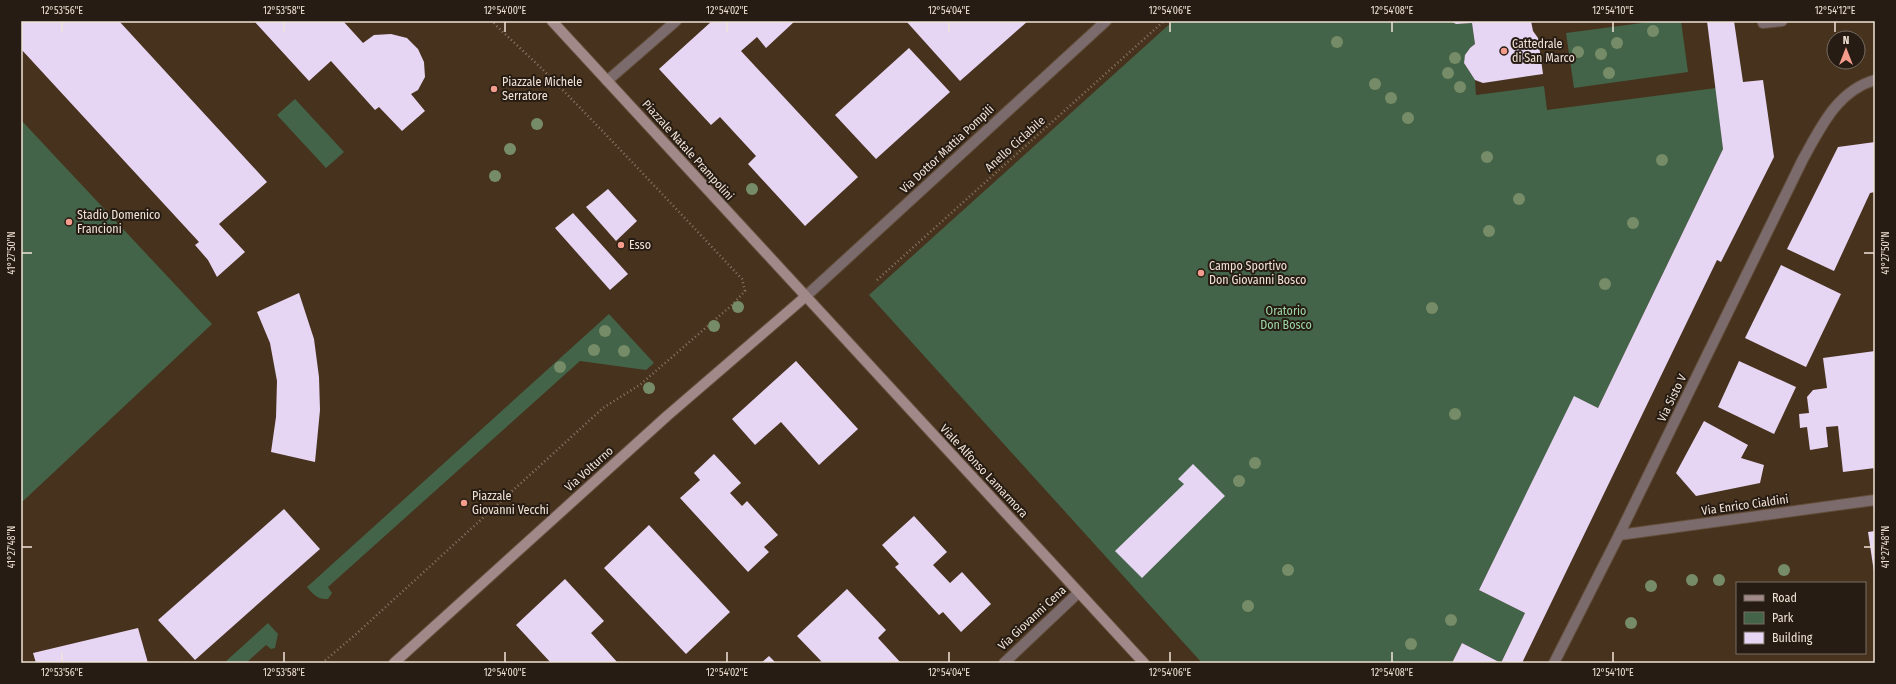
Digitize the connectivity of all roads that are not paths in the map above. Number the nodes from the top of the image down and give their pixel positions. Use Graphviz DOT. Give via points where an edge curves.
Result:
graph roads {
  1 [pos="552,21"];
  2 [pos="676,21"];
  3 [pos="1106,21"];
  4 [pos="1782,21"];
  5 [pos="1763,23"];
  6 [pos="1875,80"];
  7 [pos="607,81"];
  8 [pos="805,297"];
  9 [pos="1875,500"];
  10 [pos="1619,535"];
  11 [pos="1078,593"];
  12 [pos="394,663"];
  13 [pos="1004,663"];
  14 [pos="1144,663"];
  15 [pos="1554,663"];
  1 -- 7 [label="main road, Piazzale Natale Prampolini"];
  2 -- 7 [label="street"];
  3 -- 8 [label="street, Via Dottor Mattia Pompili"];
  4 -- 5 [label="street"];
  6 -- 10 [label="street, Via Sisto V" via="1851,90 1829,113"];
  7 -- 8 [label="main road, Piazzale Natale Prampolini"];
  8 -- 11 [label="main road, Viale Alfonso Lamarmora"];
  8 -- 12 [label="main road, Via Volturno" via="667,416"];
  9 -- 10 [label="street, Via Enrico Cialdini"];
  10 -- 15 [label="street, Via Sisto V"];
  11 -- 13 [label="street, Via Giovanni Cena"];
  11 -- 14 [label="main road, Viale Alfonso Lamarmora"];
}
